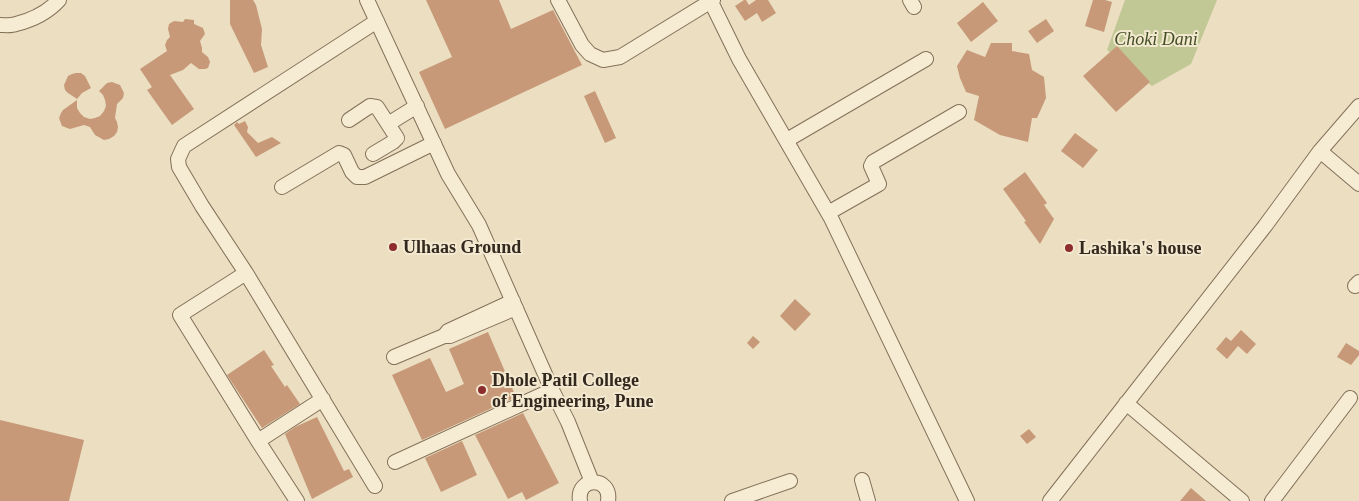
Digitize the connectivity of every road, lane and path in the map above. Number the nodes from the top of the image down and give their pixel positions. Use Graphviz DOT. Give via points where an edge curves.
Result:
graph roads {
  1 [pos="59,0"];
  2 [pos="367,0"];
  3 [pos="558,0"];
  4 [pos="712,1"];
  5 [pos="376,21"];
  6 [pos="0,25"];
  7 [pos="926,59"];
  8 [pos="417,106"];
  9 [pos="1359,106"];
  10 [pos="959,112"];
  11 [pos="349,120"];
  12 [pos="388,124"];
  13 [pos="395,140"];
  14 [pos="787,140"];
  15 [pos="434,144"];
  16 [pos="1320,151"];
  17 [pos="373,154"];
  18 [pos="405,158"];
  19 [pos="1359,184"];
  20 [pos="282,186"];
  21 [pos="828,212"];
  22 [pos="246,273"];
  23 [pos="515,305"];
  24 [pos="394,357"];
  25 [pos="552,390"];
  26 [pos="1350,398"];
  27 [pos="323,399"];
  28 [pos="1126,403"];
  29 [pos="258,441"];
  30 [pos="395,462"];
  31 [pos="790,480"];
  32 [pos="862,480"];
  33 [pos="592,482"];
  34 [pos="375,486"];
  35 [pos="297,501"];
  36 [pos="580,501"];
  37 [pos="608,501"];
  38 [pos="732,501"];
  39 [pos="868,501"];
  40 [pos="967,501"];
  41 [pos="1050,501"];
  42 [pos="1242,501"];
  43 [pos="1272,501"];
  1 -- 6 [label="street" via="35,17 15,25"];
  2 -- 5 [label="street"];
  3 -- 4 [label="street" via="582,45 590,54 603,60 620,58"];
  4 -- 14 [label="street" via="739,59"];
  5 -- 8 [label="street"];
  5 -- 22 [label="street" via="184,146 178,159 179,167"];
  7 -- 14 [label="street"];
  8 -- 12 [label="street"];
  8 -- 15 [label="street"];
  9 -- 16 [label="street"];
  10 -- 21 [label="street" via="873,162 871,166 879,184"];
  11 -- 12 [label="street" via="374,106"];
  12 -- 13 [label="street" via="397,138"];
  13 -- 17 [label="street"];
  13 -- 18 [label="street"];
  14 -- 21 [label="street"];
  15 -- 18 [label="street"];
  15 -- 23 [label="street" via="479,226"];
  16 -- 19 [label="street"];
  16 -- 28 [label="street"];
  18 -- 20 [label="street" via="365,177 357,177 344,155 339,153"];
  21 -- 40 [label="street"];
  22 -- 27 [label="street"];
  22 -- 29 [label="street" via="180,315"];
  23 -- 24 [label="street" via="450,336"];
  23 -- 25 [label="street"];
  25 -- 30 [label="street"];
  25 -- 33 [label="street"];
  26 -- 43 [label="street"];
  27 -- 29 [label="street"];
  27 -- 34 [label="street"];
  28 -- 41 [label="street"];
  28 -- 42 [label="street"];
  29 -- 35 [label="street"];
  31 -- 38 [label="street"];
  32 -- 39 [label="street"];
  33 -- 36 [label="street" via="580,490"];
  33 -- 37 [label="street" via="605,487"];
}
